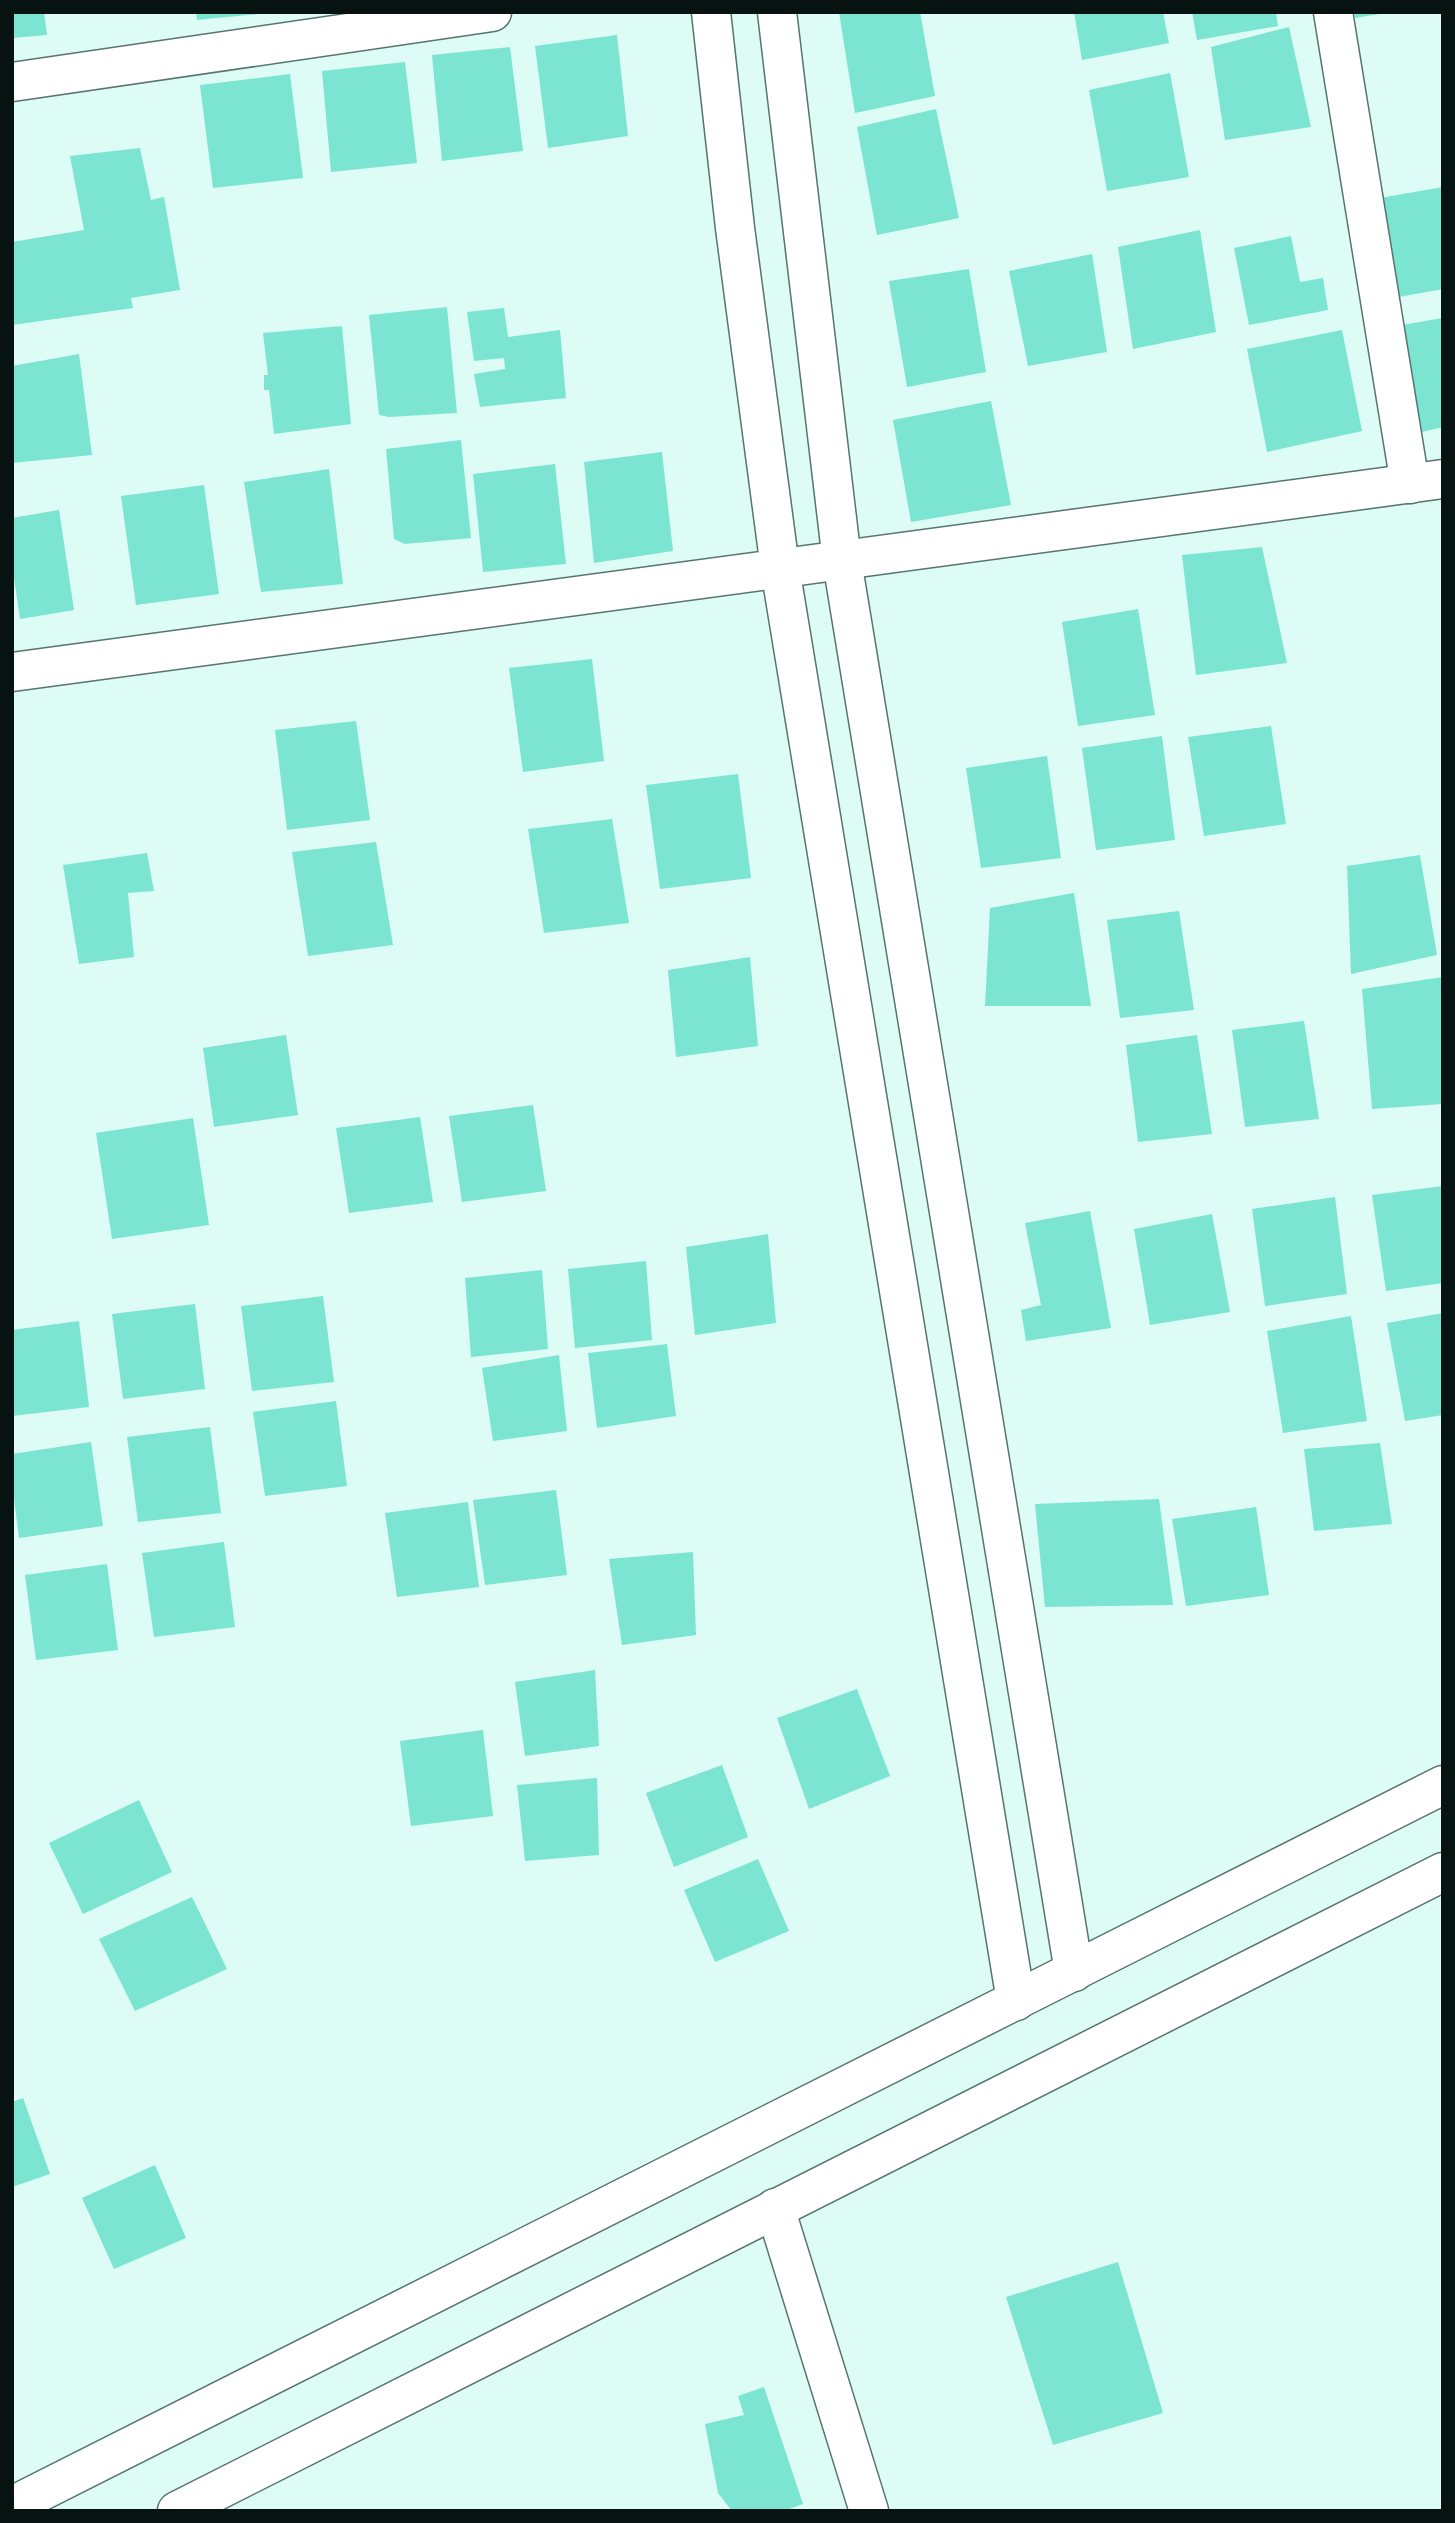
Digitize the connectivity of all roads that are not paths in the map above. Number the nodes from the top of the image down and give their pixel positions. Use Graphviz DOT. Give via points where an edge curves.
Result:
graph roads {
  1 [pos="492,12"];
  2 [pos="711,12"];
  3 [pos="777,12"];
  4 [pos="1333,12"];
  5 [pos="12,82"];
  6 [pos="1427,481"];
  7 [pos="842,561"];
  8 [pos="780,568"];
  9 [pos="12,672"];
  10 [pos="1443,1785"];
  11 [pos="1443,1872"];
  12 [pos="1074,1972"];
  13 [pos="1016,2001"];
  14 [pos="775,2208"];
  15 [pos="12,2506"];
  16 [pos="177,2511"];
  17 [pos="869,2511"];
  1 -- 5 [label="street"];
  2 -- 8 [label="street"];
  3 -- 7 [label="street"];
  4 -- 6 [label="street"];
  6 -- 7 [label="street"];
  7 -- 8 [label="street"];
  7 -- 12 [label="street"];
  8 -- 9 [label="street"];
  8 -- 13 [label="street"];
  10 -- 12 [label="street"];
  11 -- 14 [label="street"];
  12 -- 13 [label="street"];
  13 -- 15 [label="street"];
  14 -- 16 [label="street"];
  14 -- 17 [label="street"];
}
